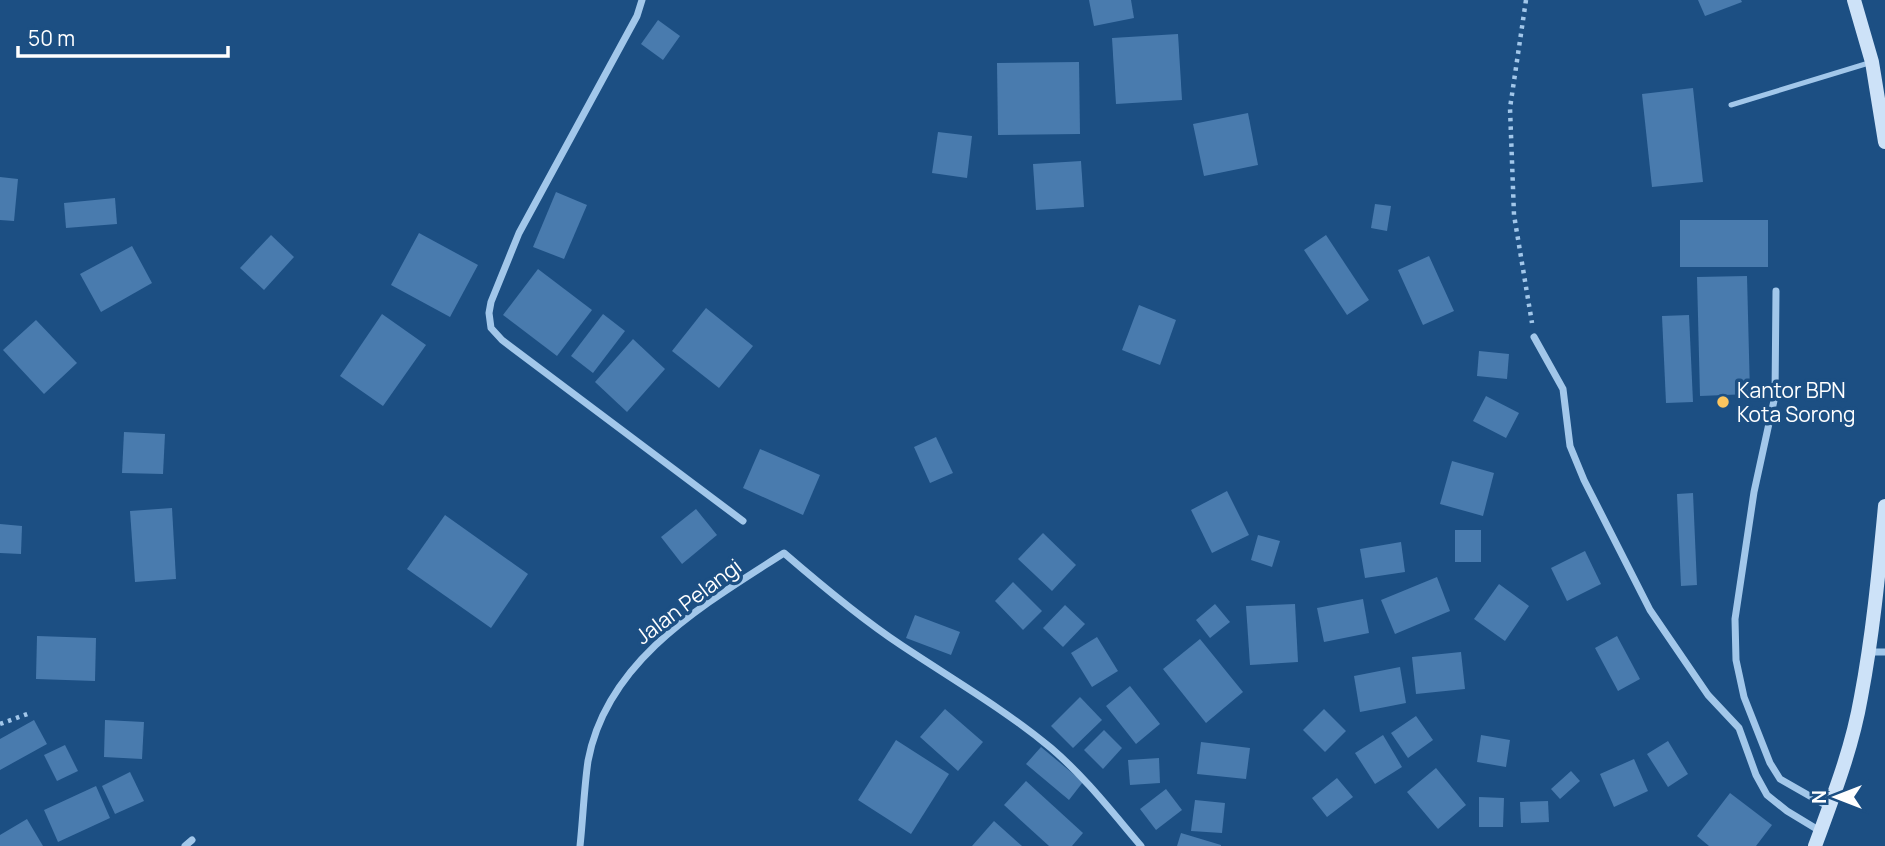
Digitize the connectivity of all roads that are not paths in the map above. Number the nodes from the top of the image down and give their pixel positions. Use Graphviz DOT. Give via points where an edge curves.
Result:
graph roads {
  1 [pos="642,0"];
  2 [pos="1854,0"];
  3 [pos="1872,62"];
  4 [pos="1731,106"];
  5 [pos="1885,142"];
  6 [pos="1776,291"];
  7 [pos="1534,337"];
  8 [pos="1885,515"];
  9 [pos="743,521"];
  10 [pos="1869,652"];
  11 [pos="1885,652"];
  12 [pos="1830,808"];
  13 [pos="1820,832"];
  14 [pos="192,840"];
  15 [pos="185,846"];
  16 [pos="580,846"];
  17 [pos="1141,846"];
  18 [pos="1815,846"];
  1 -- 9 [label="street" via="519,233 491,302 489,322 495,335"];
  2 -- 3 [label="main road"];
  3 -- 4 [label="lane"];
  3 -- 5 [label="main road"];
  6 -- 12 [label="street" via="1775,397 1735,619 1736,660 1744,697 1770,764 1780,779"];
  7 -- 13 [label="street" via="1563,389 1570,446 1579,468 1650,610 1708,695 1739,728 1767,795"];
  8 -- 10 [label="main road"];
  10 -- 11 [label="street"];
  10 -- 12 [label="main road" via="1861,700"];
  12 -- 13 [label="main road"];
  13 -- 18 [label="main road"];
  14 -- 15 [label="street"];
  16 -- 17 [label="street, Jalan Pelangi" via="594,738 631,670 679,624 784,553 900,644 1051,748 1087,782"];
}
